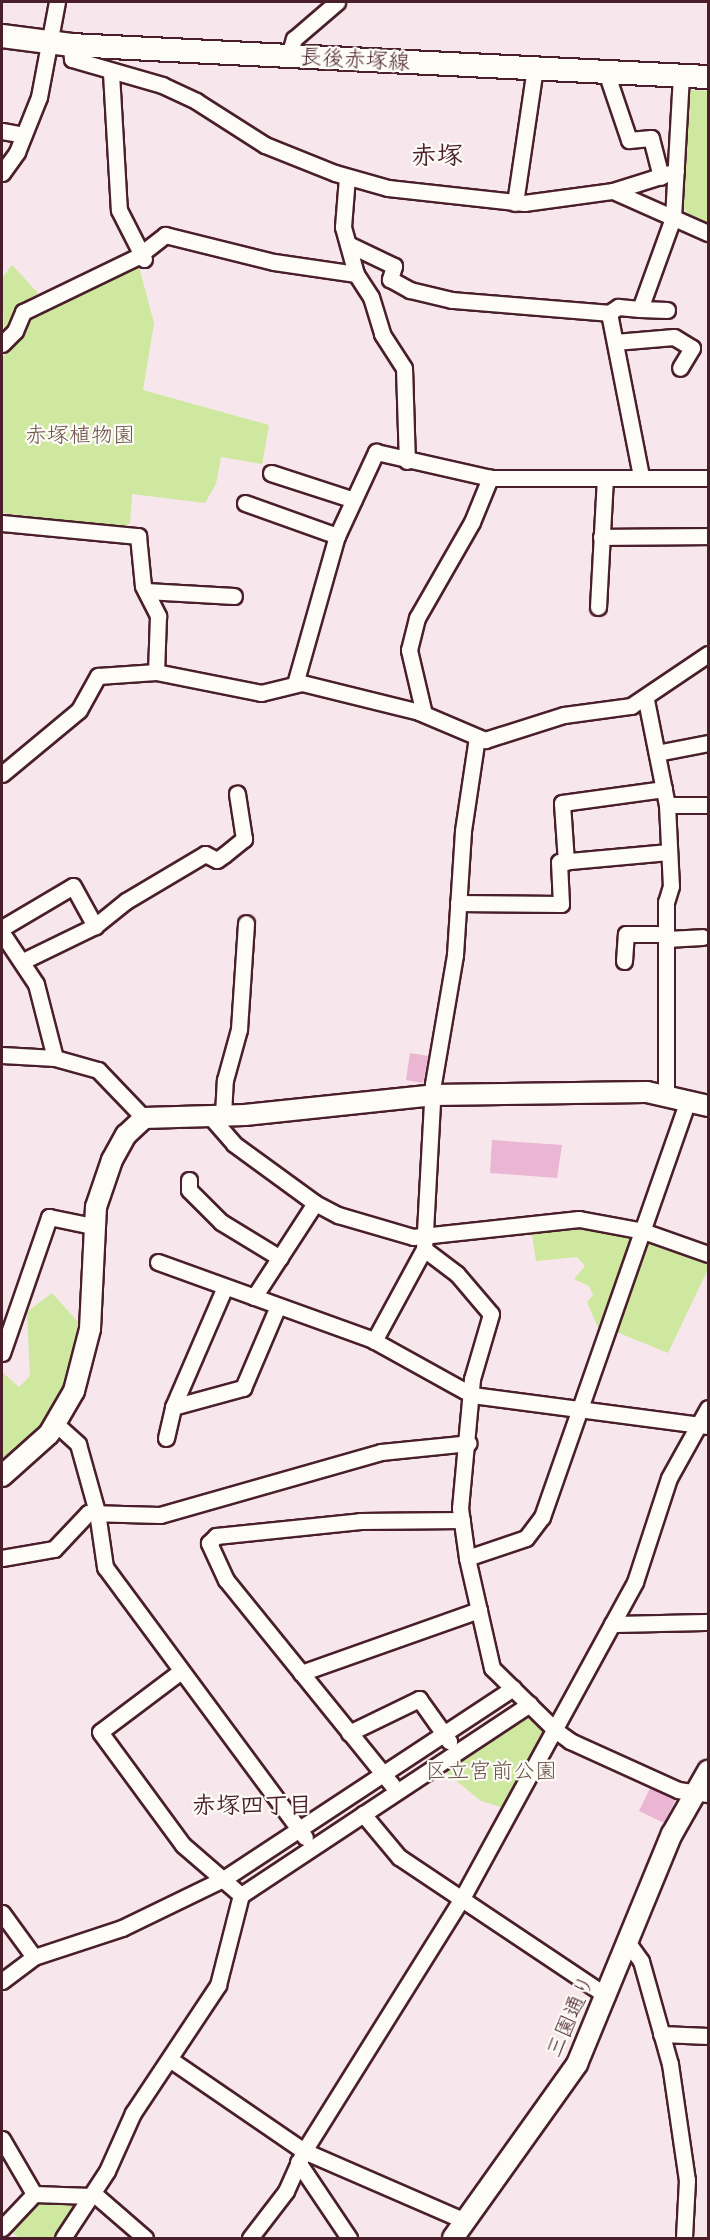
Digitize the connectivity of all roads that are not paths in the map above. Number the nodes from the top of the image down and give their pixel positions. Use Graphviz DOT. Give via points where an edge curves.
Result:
graph roads {
  1 [pos="57,2"];
  2 [pos="337,2"];
  3 [pos="2,36"];
  4 [pos="61,44"];
  5 [pos="289,55"];
  6 [pos="535,68"];
  7 [pos="606,72"];
  8 [pos="111,73"];
  9 [pos="681,75"];
  10 [pos="708,77"];
  11 [pos="2,131"];
  12 [pos="24,135"];
  13 [pos="676,171"];
  14 [pos="2,173"];
  15 [pos="347,177"];
  16 [pos="661,177"];
  17 [pos="614,191"];
  18 [pos="515,203"];
  19 [pos="673,218"];
  20 [pos="708,233"];
  21 [pos="348,244"];
  22 [pos="143,256"];
  23 [pos="356,274"];
  24 [pos="640,309"];
  25 [pos="667,310"];
  26 [pos="609,313"];
  27 [pos="615,342"];
  28 [pos="2,344"];
  29 [pos="680,368"];
  30 [pos="406,461"];
  31 [pos="270,473"];
  32 [pos="641,476"];
  33 [pos="490,478"];
  34 [pos="708,478"];
  35 [pos="605,479"];
  36 [pos="354,500"];
  37 [pos="245,503"];
  38 [pos="2,523"];
  39 [pos="338,536"];
  40 [pos="708,536"];
  41 [pos="601,537"];
  42 [pos="146,591"];
  43 [pos="234,596"];
  44 [pos="598,608"];
  45 [pos="708,654"];
  46 [pos="156,672"];
  47 [pos="295,684"];
  48 [pos="646,700"];
  49 [pos="424,714"];
  50 [pos="477,737"];
  51 [pos="708,743"];
  52 [pos="657,753"];
  53 [pos="2,774"];
  54 [pos="664,789"];
  55 [pos="237,794"];
  56 [pos="667,805"];
  57 [pos="708,805"];
  58 [pos="669,852"];
  59 [pos="566,862"];
  60 [pos="458,903"];
  61 [pos="246,922"];
  62 [pos="95,926"];
  63 [pos="2,930"];
  64 [pos="666,937"];
  65 [pos="702,937"];
  66 [pos="23,961"];
  67 [pos="624,961"];
  68 [pos="2,1055"];
  69 [pos="55,1058"];
  70 [pos="434,1095"];
  71 [pos="666,1095"];
  72 [pos="688,1101"];
  73 [pos="708,1106"];
  74 [pos="216,1115"];
  75 [pos="144,1118"];
  76 [pos="189,1180"];
  77 [pos="315,1203"];
  78 [pos="93,1226"];
  79 [pos="643,1231"];
  80 [pos="425,1243"];
  81 [pos="708,1254"];
  82 [pos="280,1258"];
  83 [pos="158,1262"];
  84 [pos="225,1287"];
  85 [pos="254,1297"];
  86 [pos="278,1306"];
  87 [pos="374,1341"];
  88 [pos="2,1353"];
  89 [pos="471,1395"];
  90 [pos="173,1407"];
  91 [pos="577,1408"];
  92 [pos="708,1408"];
  93 [pos="56,1424"];
  94 [pos="704,1425"];
  95 [pos="166,1438"];
  96 [pos="468,1443"];
  97 [pos="2,1476"];
  98 [pos="97,1512"];
  99 [pos="462,1520"];
  100 [pos="2,1558"];
  101 [pos="467,1558"];
  102 [pos="479,1610"];
  103 [pos="708,1622"];
  104 [pos="612,1624"];
  105 [pos="181,1671"];
  106 [pos="301,1673"];
  107 [pos="513,1688"];
  108 [pos="530,1704"];
  109 [pos="555,1730"];
  110 [pos="349,1733"];
  111 [pos="444,1734"];
  112 [pos="457,1751"];
  113 [pos="708,1771"];
  114 [pos="383,1774"];
  115 [pos="397,1791"];
  116 [pos="701,1793"];
  117 [pos="363,1814"];
  118 [pos="299,1829"];
  119 [pos="312,1847"];
  120 [pos="225,1878"];
  121 [pos="241,1894"];
  122 [pos="461,1900"];
  123 [pos="2,1913"];
  124 [pos="628,1943"];
  125 [pos="34,1957"];
  126 [pos="2,1981"];
  127 [pos="607,1996"];
  128 [pos="661,2034"];
  129 [pos="708,2036"];
  130 [pos="171,2060"];
  131 [pos="2,2139"];
  132 [pos="301,2157"];
  133 [pos="34,2194"];
  134 [pos="92,2194"];
  135 [pos="465,2222"];
  136 [pos="2,2228"];
  137 [pos="63,2238"];
  138 [pos="145,2238"];
  139 [pos="250,2238"];
  140 [pos="349,2238"];
  141 [pos="453,2238"];
  142 [pos="684,2238"];
  1 -- 4 [label="street"];
  2 -- 5 [label="street" via="294,39"];
  3 -- 4 [label="main road, 長後赤塚線"];
  4 -- 5 [label="main road, 長後赤塚線"];
  4 -- 8 [label="street" via="72,59"];
  4 -- 12 [label="street"];
  5 -- 6 [label="main road, 長後赤塚線"];
  6 -- 7 [label="main road, 長後赤塚線"];
  6 -- 18 [label="street"];
  7 -- 9 [label="main road, 長後赤塚線"];
  7 -- 16 [label="street" via="629,140 651,138"];
  8 -- 15 [label="street" via="171,89 264,145"];
  8 -- 22 [label="street" via="119,210"];
  9 -- 10 [label="main road, 長後赤塚線"];
  9 -- 13 [label="street"];
  11 -- 12 [label="street"];
  12 -- 14 [label="street"];
  13 -- 16 [label="street"];
  13 -- 19 [label="street"];
  15 -- 18 [label="street" via="388,188"];
  15 -- 21 [label="street" via="342,206"];
  16 -- 17 [label="street"];
  17 -- 18 [label="street"];
  17 -- 19 [label="street"];
  19 -- 20 [label="street"];
  19 -- 24 [label="street"];
  21 -- 23 [label="street"];
  21 -- 26 [label="street" via="394,266 390,279 410,290 452,300"];
  22 -- 23 [label="street" via="165,235 178,236 274,262"];
  22 -- 28 [label="street" via="23,312 15,331"];
  23 -- 30 [label="street" via="371,297 382,334 404,368"];
  24 -- 25 [label="street"];
  24 -- 26 [label="street" via="618,308"];
  26 -- 27 [label="street"];
  27 -- 29 [label="street" via="674,337 692,348"];
  27 -- 32 [label="street"];
  30 -- 33 [label="street"];
  30 -- 36 [label="street" via="376,452"];
  31 -- 36 [label="street"];
  32 -- 34 [label="street"];
  32 -- 35 [label="street"];
  33 -- 35 [label="street"];
  33 -- 49 [label="street" via="472,522 417,618 410,650"];
  35 -- 41 [label="street"];
  36 -- 39 [label="street"];
  37 -- 39 [label="street"];
  38 -- 42 [label="street" via="138,536"];
  39 -- 47 [label="street"];
  40 -- 41 [label="street"];
  41 -- 44 [label="street"];
  42 -- 43 [label="street"];
  42 -- 46 [label="street" via="158,616"];
  45 -- 48 [label="street" via="691,662"];
  46 -- 47 [label="street" via="261,693"];
  46 -- 53 [label="street" via="99,676 79,710"];
  47 -- 49 [label="street"];
  48 -- 50 [label="street" via="564,715 485,740"];
  48 -- 52 [label="street"];
  49 -- 50 [label="street"];
  50 -- 60 [label="street"];
  51 -- 52 [label="street"];
  52 -- 54 [label="street"];
  54 -- 56 [label="street"];
  54 -- 59 [label="street" via="562,803"];
  55 -- 62 [label="street" via="244,839 217,860 204,855 195,860 126,901"];
  56 -- 57 [label="street"];
  56 -- 58 [label="street"];
  58 -- 59 [label="street"];
  58 -- 64 [label="street"];
  59 -- 60 [label="street" via="559,862 561,904"];
  60 -- 70 [label="street"];
  61 -- 74 [label="street" via="239,1029"];
  62 -- 63 [label="street" via="74,886"];
  62 -- 66 [label="street"];
  63 -- 66 [label="street"];
  64 -- 65 [label="street"];
  64 -- 67 [label="street" via="626,934"];
  64 -- 71 [label="street"];
  66 -- 69 [label="street" via="36,984"];
  68 -- 69 [label="street"];
  69 -- 75 [label="street" via="98,1070"];
  70 -- 71 [label="street"];
  70 -- 74 [label="street"];
  70 -- 80 [label="street"];
  71 -- 72 [label="street"];
  72 -- 73 [label="street"];
  72 -- 79 [label="street"];
  74 -- 75 [label="street"];
  74 -- 77 [label="street" via="234,1144"];
  75 -- 78 [label="street" via="126,1135 112,1160"];
  76 -- 82 [label="street" via="189,1190 222,1222"];
  77 -- 80 [label="street" via="338,1215"];
  77 -- 82 [label="street"];
  78 -- 88 [label="street" via="49,1217"];
  78 -- 93 [label="street" via="87,1350 74,1390"];
  79 -- 80 [label="street" via="579,1219"];
  79 -- 81 [label="street"];
  79 -- 91 [label="street"];
  80 -- 87 [label="street"];
  80 -- 89 [label="street" via="491,1314"];
  82 -- 85 [label="street"];
  83 -- 84 [label="street"];
  84 -- 85 [label="street"];
  84 -- 90 [label="street"];
  85 -- 86 [label="street"];
  86 -- 87 [label="street"];
  86 -- 90 [label="street" via="243,1388"];
  87 -- 89 [label="street"];
  89 -- 91 [label="street"];
  89 -- 96 [label="street"];
  90 -- 95 [label="street"];
  91 -- 94 [label="street"];
  91 -- 101 [label="street" via="535,1529 512,1545"];
  92 -- 94 [label="street"];
  93 -- 97 [label="street"];
  93 -- 98 [label="street" via="78,1444"];
  94 -- 104 [label="street" via="669,1478 635,1582"];
  96 -- 98 [label="street" via="381,1452 160,1515"];
  96 -- 99 [label="street"];
  98 -- 100 [label="street" via="88,1513 54,1549"];
  98 -- 105 [label="street" via="105,1567"];
  99 -- 101 [label="street"];
  99 -- 106 [label="street" via="360,1521 216,1536 209,1543 226,1580"];
  101 -- 102 [label="street"];
  102 -- 106 [label="street"];
  102 -- 107 [label="street" via="492,1668"];
  103 -- 104 [label="street"];
  104 -- 109 [label="street"];
  105 -- 118 [label="street"];
  105 -- 120 [label="street" via="100,1732 183,1845"];
  106 -- 110 [label="street"];
  107 -- 108 [label="street"];
  107 -- 111 [label="street"];
  108 -- 109 [label="street"];
  108 -- 112 [label="street"];
  109 -- 116 [label="street" via="570,1741"];
  109 -- 122 [label="street"];
  110 -- 111 [label="street" via="419,1699"];
  110 -- 114 [label="street"];
  111 -- 112 [label="street"];
  111 -- 114 [label="street"];
  112 -- 115 [label="street"];
  113 -- 116 [label="street, 三園通り"];
  114 -- 115 [label="street"];
  114 -- 118 [label="street"];
  115 -- 117 [label="street"];
  116 -- 124 [label="street, 三園通り"];
  117 -- 119 [label="street"];
  117 -- 122 [label="street" via="399,1857"];
  118 -- 119 [label="street"];
  118 -- 120 [label="street"];
  119 -- 121 [label="street"];
  120 -- 121 [label="street"];
  120 -- 125 [label="street" via="122,1928"];
  121 -- 130 [label="street" via="218,1985"];
  122 -- 127 [label="street"];
  122 -- 132 [label="street"];
  123 -- 125 [label="street"];
  124 -- 127 [label="street, 三園通り"];
  124 -- 128 [label="street" via="641,1961"];
  125 -- 126 [label="street"];
  127 -- 135 [label="street, 三園通り" via="567,2080"];
  128 -- 129 [label="street"];
  128 -- 142 [label="street" via="670,2064 687,2180"];
  130 -- 132 [label="street"];
  130 -- 134 [label="street" via="133,2114"];
  131 -- 133 [label="street"];
  132 -- 135 [label="street"];
  132 -- 139 [label="street" via="286,2191"];
  132 -- 140 [label="street"];
  133 -- 134 [label="street"];
  133 -- 136 [label="street"];
  134 -- 137 [label="street"];
  134 -- 138 [label="street"];
  135 -- 141 [label="street, 三園通り"];
}
